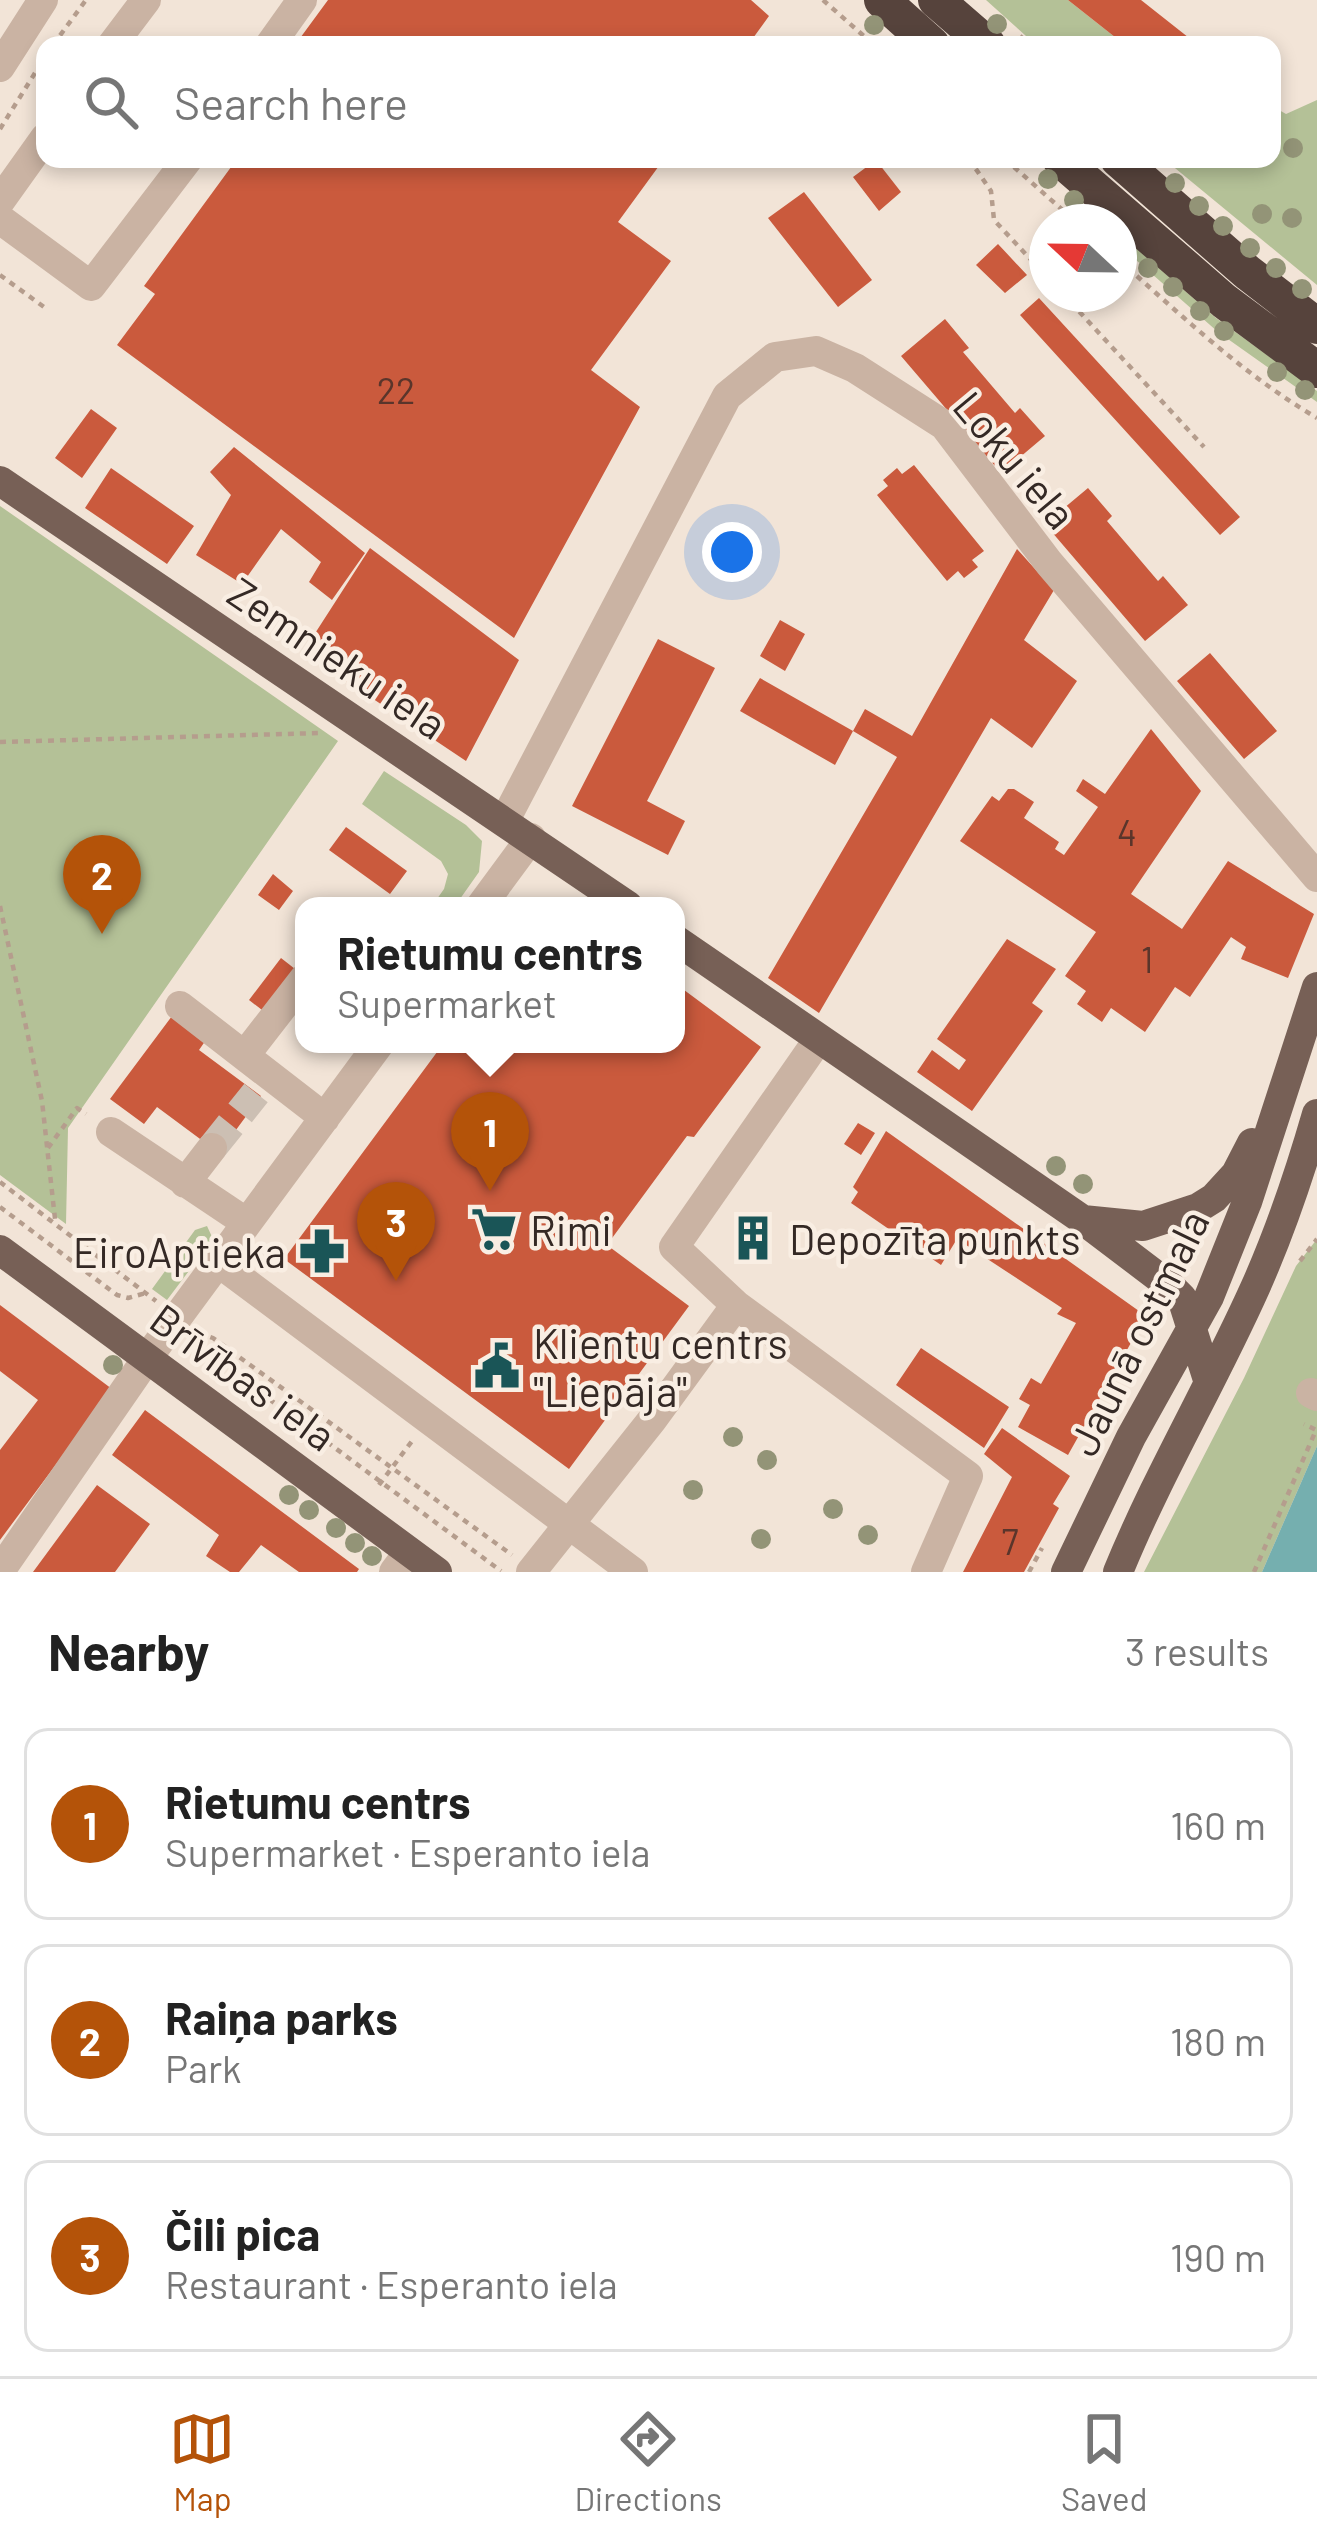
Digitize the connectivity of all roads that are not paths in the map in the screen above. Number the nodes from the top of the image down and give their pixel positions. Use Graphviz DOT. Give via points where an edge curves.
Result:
graph roads {
  1 [pos="43,0"];
  2 [pos="146,0"];
  3 [pos="302,0"];
  4 [pos="882,0"];
  5 [pos="936,0"];
  6 [pos="119,36"];
  7 [pos="276,36"];
  8 [pos="922,36"];
  9 [pos="978,36"];
  10 [pos="0,67"];
  11 [pos="36,151"];
  12 [pos="181,168"];
  13 [pos="1070,168"];
  14 [pos="1128,168"];
  15 [pos="0,201"];
  16 [pos="0,219"];
  17 [pos="1317,326"];
  18 [pos="1317,370"];
  19 [pos="0,481"];
  20 [pos="518,829"];
  21 [pos="1317,877"];
  22 [pos="485,897"];
  23 [pos="615,897"];
  24 [pos="685,946"];
  25 [pos="1317,987"];
  26 [pos="295,991"];
  27 [pos="180,1006"];
  28 [pos="818,1040"];
  29 [pos="372,1053"];
  30 [pos="245,1055"];
  31 [pos="1285,1079"];
  32 [pos="1317,1114"];
  33 [pos="325,1118"];
  34 [pos="111,1132"];
  35 [pos="212,1148"];
  36 [pos="185,1183"];
  37 [pos="1083,1220"];
  38 [pos="247,1223"];
  39 [pos="0,1250"];
  40 [pos="218,1262"];
  41 [pos="736,1305"];
  42 [pos="1192,1330"];
  43 [pos="148,1357"];
  44 [pos="1209,1383"];
  45 [pos="568,1525"];
  46 [pos="401,1562"];
  47 [pos="0,1571"];
  48 [pos="522,1571"];
  49 [pos="436,1572"];
  50 [pos="633,1572"];
  51 [pos="926,1572"];
  52 [pos="1066,1572"];
  53 [pos="1118,1572"];
  1 -- 10 [label="street"];
  2 -- 6 [label="street"];
  3 -- 7 [label="street"];
  4 -- 8 [label="highway"];
  5 -- 9 [label="highway"];
  11 -- 15 [label="street"];
  12 -- 16 [label="street" via="91,286"];
  13 -- 18 [label="highway"];
  14 -- 17 [label="highway"];
  19 -- 20 [label="main road, Zemnieku iela"];
  20 -- 21 [label="street, Loku iela" via="727,396 775,357 816,351 944,425 1049,563"];
  20 -- 22 [label="street, Loku iela"];
  20 -- 23 [label="main road, Zemnieku iela"];
  24 -- 28 [label="main road"];
  25 -- 31 [label="main road, Jaunā ostmala"];
  26 -- 30 [label="street"];
  27 -- 30 [label="street"];
  28 -- 37 [label="main road"];
  28 -- 41 [label="street" via="674,1247"];
  29 -- 33 [label="street"];
  30 -- 33 [label="street" via="262,1085"];
  31 -- 37 [label="main road" via="1237,1174 1214,1198 1143,1226"];
  31 -- 42 [label="main road, Jaunā ostmala" via="1247,1202"];
  32 -- 44 [label="main road, Jaunā ostmala" via="1287,1208"];
  33 -- 38 [label="street"];
  34 -- 36 [label="street"];
  35 -- 36 [label="street"];
  36 -- 38 [label="street"];
  37 -- 42 [label="main road" via="1182,1298"];
  38 -- 40 [label="street"];
  39 -- 43 [label="main road, Brīvības iela"];
  40 -- 43 [label="street" via="190,1326"];
  40 -- 45 [label="street"];
  41 -- 45 [label="street"];
  41 -- 51 [label="street" via="968,1476"];
  42 -- 44 [label="main road"];
  42 -- 52 [label="main road, Jaunā ostmala"];
  43 -- 46 [label="main road, Brīvības iela" via="359,1514"];
  43 -- 47 [label="street"];
  44 -- 53 [label="main road, Jaunā ostmala"];
  45 -- 48 [label="street"];
  45 -- 50 [label="street"];
  46 -- 49 [label="main road, Brīvības iela"];
}
